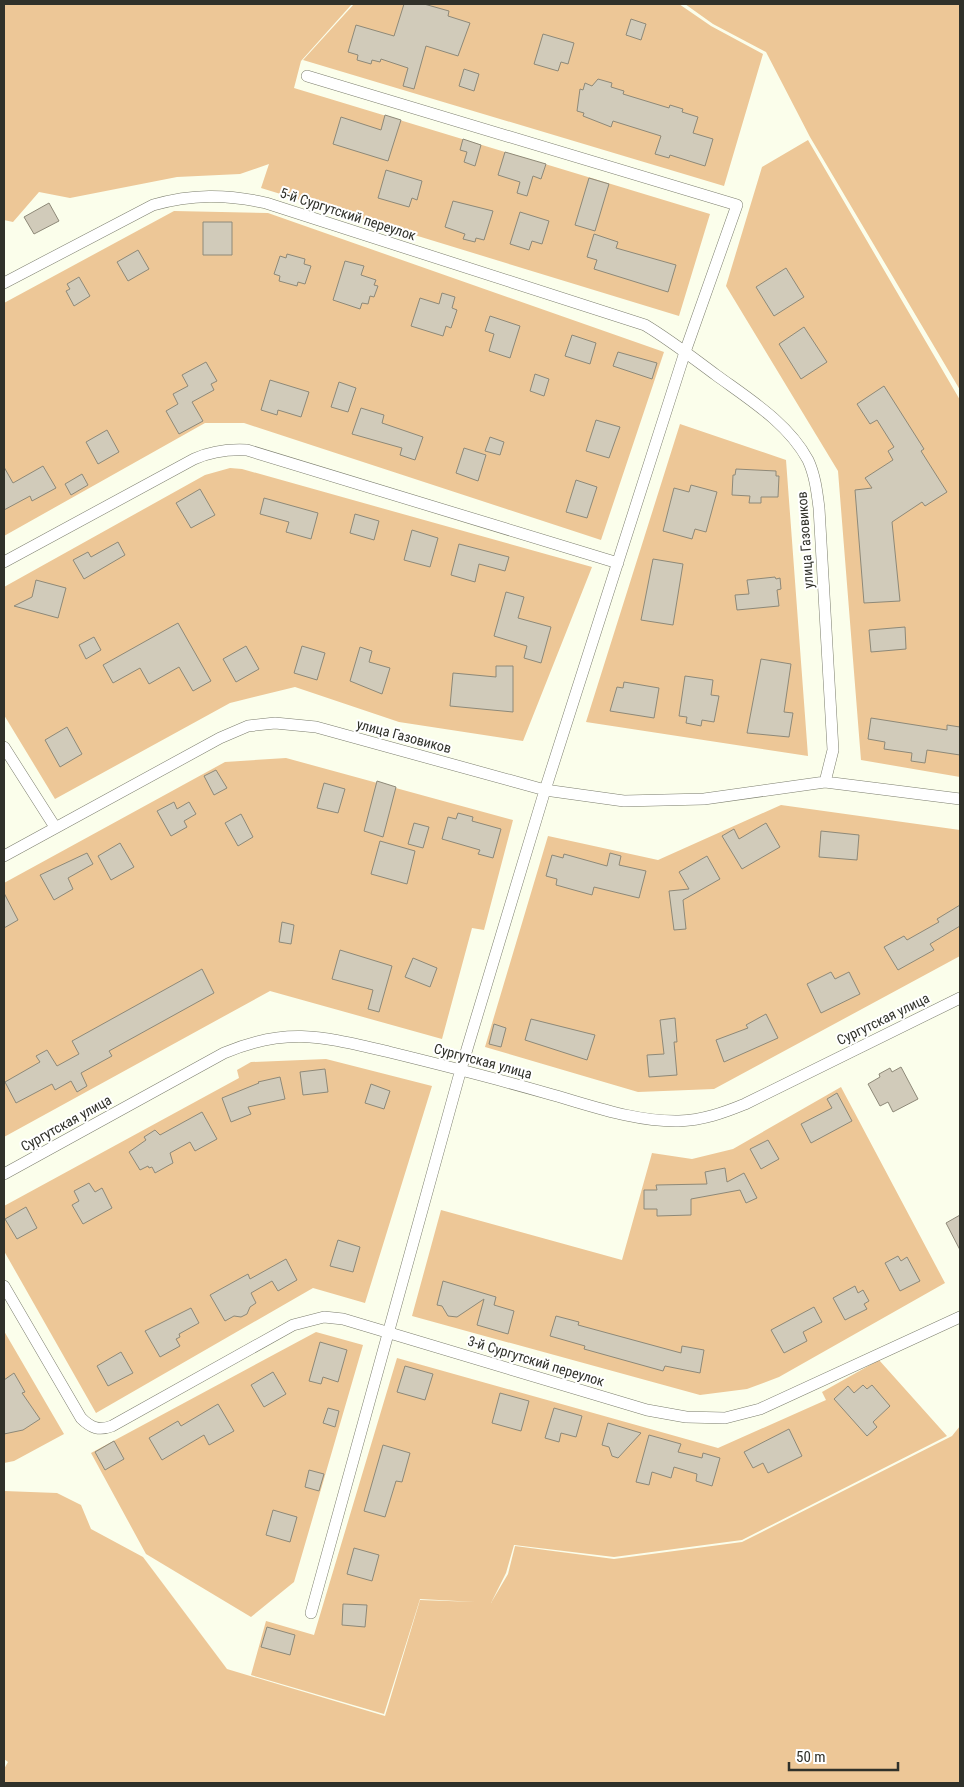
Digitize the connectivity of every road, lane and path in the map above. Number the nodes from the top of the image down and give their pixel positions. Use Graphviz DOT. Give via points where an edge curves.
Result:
graph roads {
  1 [pos="307,76"];
  2 [pos="4,283"];
  3 [pos="685,352"];
  4 [pos="4,562"];
  5 [pos="618,564"];
  6 [pos="4,747"];
  7 [pos="825,782"];
  8 [pos="545,790"];
  9 [pos="960,799"];
  10 [pos="56,827"];
  11 [pos="4,856"];
  12 [pos="960,998"];
  13 [pos="461,1069"];
  14 [pos="4,1174"];
  15 [pos="4,1286"];
  16 [pos="960,1317"];
  17 [pos="389,1332"];
  18 [pos="311,1613"];
  1 -- 3 [label="street" via="737,205"];
  2 -- 3 [label="street, 5-й Сургутский переулок" via="152,204 208,195 237,197 266,203 645,325"];
  3 -- 5 [label="street"];
  3 -- 7 [label="street, улица Газовиков" via="770,414 808,460 816,485 834,750"];
  4 -- 5 [label="street" via="194,459 229,449 248,450"];
  5 -- 8 [label="street"];
  6 -- 10 [label="street"];
  7 -- 8 [label="street, улица Газовиков" via="704,799 624,801"];
  7 -- 9 [label="street, улица Газовиков"];
  8 -- 10 [label="street, улица Газовиков" via="316,727 275,723 248,726 220,738"];
  8 -- 13 [label="street"];
  10 -- 11 [label="street, улица Газовиков"];
  12 -- 13 [label="street, Сургутская улица" via="713,1117 680,1121 616,1113"];
  13 -- 14 [label="street, Сургутская улица" via="334,1039 300,1035 272,1037 224,1053"];
  13 -- 17 [label="street"];
  15 -- 17 [label="street, 3-й Сургутский переулок" via="81,1418 96,1429 112,1426 268,1338 307,1320 324,1317 343,1319"];
  16 -- 17 [label="street, 3-й Сургутский переулок" via="760,1409 725,1418 686,1417 647,1410"];
  17 -- 18 [label="street"];
}
